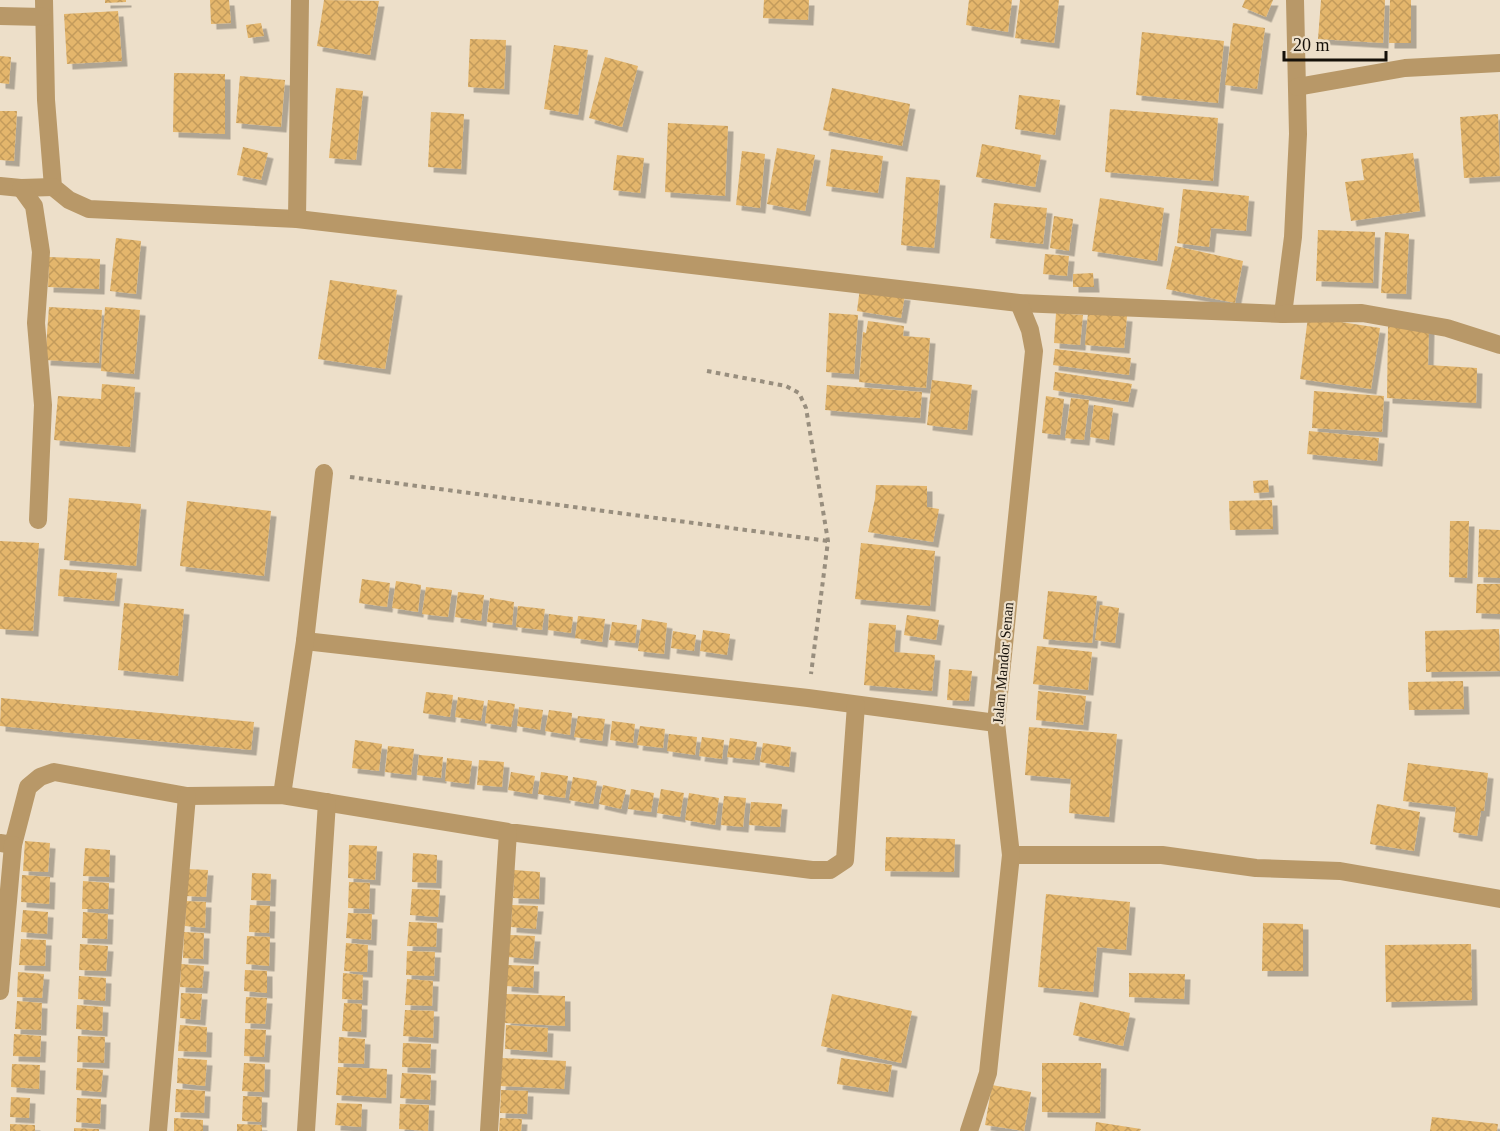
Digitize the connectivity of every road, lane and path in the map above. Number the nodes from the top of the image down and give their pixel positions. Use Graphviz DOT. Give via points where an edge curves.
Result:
graph roads {
  1 [pos="300,0"];
  2 [pos="1294,0"];
  3 [pos="44,9"];
  4 [pos="0,16"];
  5 [pos="1500,63"];
  6 [pos="1297,87"];
  7 [pos="0,186"];
  8 [pos="53,187"];
  9 [pos="21,188"];
  10 [pos="297,219"];
  11 [pos="1019,303"];
  12 [pos="1283,314"];
  13 [pos="1500,345"];
  14 [pos="707,370"];
  15 [pos="324,473"];
  16 [pos="38,520"];
  17 [pos="828,541"];
  18 [pos="305,640"];
  19 [pos="808,698"];
  20 [pos="856,705"];
  21 [pos="996,723"];
  22 [pos="282,795"];
  23 [pos="187,796"];
  24 [pos="327,802"];
  25 [pos="508,831"];
  26 [pos="7,844"];
  27 [pos="1011,855"];
  28 [pos="1500,899"];
  29 [pos="0,991"];
  30 [pos="158,1131"];
  31 [pos="306,1131"];
  32 [pos="489,1131"];
  33 [pos="969,1131"];
  1 -- 10 [label="street"];
  2 -- 6 [label="street"];
  3 -- 4 [label="street"];
  3 -- 8 [label="street"];
  5 -- 6 [label="street" via="1405,68"];
  6 -- 12 [label="street" via="1293,237"];
  7 -- 9 [label="street"];
  8 -- 9 [label="street"];
  8 -- 10 [label="street" via="89,209"];
  9 -- 16 [label="street" via="34,206 41,252 36,323 43,405"];
  10 -- 11 [label="street"];
  11 -- 12 [label="street"];
  11 -- 21 [label="street, Jalan Mandor Senan" via="1034,351"];
  12 -- 13 [label="street" via="1362,313 1448,328"];
  14 -- 17 [label="path" via="800,393 806,408"];
  15 -- 17 [label="path"];
  15 -- 18 [label="street"];
  17 -- 19 [label="path"];
  18 -- 19 [label="street"];
  18 -- 22 [label="street"];
  19 -- 20 [label="street"];
  20 -- 21 [label="street"];
  20 -- 25 [label="street" via="845,860 830,870"];
  21 -- 27 [label="street, Jalan Mandor Senan"];
  22 -- 23 [label="street"];
  22 -- 24 [label="street"];
  23 -- 26 [label="street" via="54,772 28,787"];
  23 -- 30 [label="street"];
  24 -- 25 [label="street"];
  24 -- 31 [label="street"];
  25 -- 32 [label="street"];
  26 -- 29 [label="street"];
  27 -- 28 [label="street" via="1162,855 1256,868 1340,871"];
  27 -- 33 [label="street, Jalan Mandor Senan" via="988,1073"];
}
